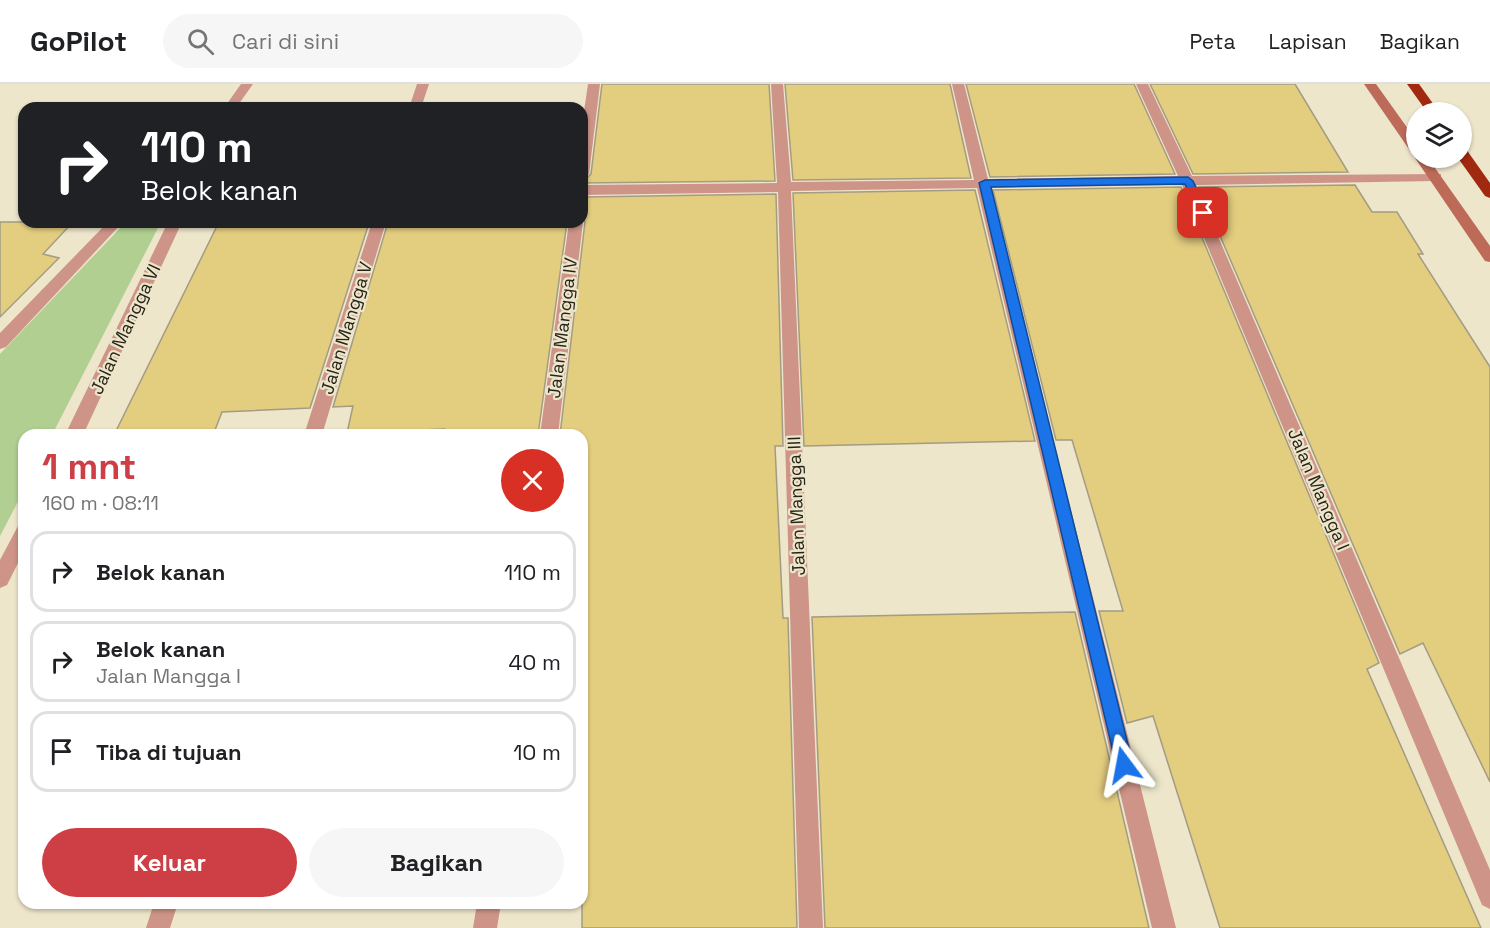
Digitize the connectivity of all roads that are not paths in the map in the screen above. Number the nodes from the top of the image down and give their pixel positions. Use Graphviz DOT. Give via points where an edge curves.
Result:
graph roads {
  1 [pos="247,84"];
  2 [pos="423,84"];
  3 [pos="594,84"];
  4 [pos="777,84"];
  5 [pos="958,84"];
  6 [pos="1142,84"];
  7 [pos="1370,84"];
  8 [pos="1413,84"];
  9 [pos="234,102"];
  10 [pos="417,102"];
  11 [pos="1426,102"];
  12 [pos="588,129"];
  13 [pos="1406,135"];
  14 [pos="1429,168"];
  15 [pos="1472,168"];
  16 [pos="1436,177"];
  17 [pos="1188,181"];
  18 [pos="985,183"];
  19 [pos="784,186"];
  20 [pos="588,190"];
  21 [pos="1490,193"];
  22 [pos="110,228"];
  23 [pos="172,228"];
  24 [pos="378,228"];
  25 [pos="575,228"];
  26 [pos="1490,256"];
  27 [pos="0,343"];
  28 [pos="77,429"];
  29 [pos="315,429"];
  30 [pos="550,429"];
  31 [pos="18,544"];
  32 [pos="0,579"];
  33 [pos="1490,897"];
  34 [pos="164,909"];
  35 [pos="488,909"];
  36 [pos="158,928"];
  37 [pos="485,928"];
  38 [pos="811,928"];
  39 [pos="1164,928"];
  1 -- 9 [label="street"];
  2 -- 10 [label="street"];
  3 -- 12 [label="street"];
  4 -- 19 [label="street, Jalan Mangga III"];
  5 -- 18 [label="street"];
  6 -- 17 [label="street, Jalan Mangga I"];
  7 -- 13 [label="main road"];
  8 -- 11 [label="highway"];
  14 -- 16 [label="main road"];
  15 -- 21 [label="highway"];
  16 -- 17 [label="street"];
  16 -- 26 [label="main road"];
  17 -- 18 [label="street"];
  17 -- 33 [label="street, Jalan Mangga I"];
  18 -- 19 [label="street"];
  18 -- 39 [label="street"];
  19 -- 20 [label="street"];
  19 -- 38 [label="street, Jalan Mangga III"];
  22 -- 27 [label="street"];
  23 -- 28 [label="street, Jalan Mangga VI"];
  24 -- 29 [label="street, Jalan Mangga V"];
  25 -- 30 [label="street, Jalan Mangga IV"];
  31 -- 32 [label="street"];
  34 -- 36 [label="street"];
  35 -- 37 [label="street"];
}
